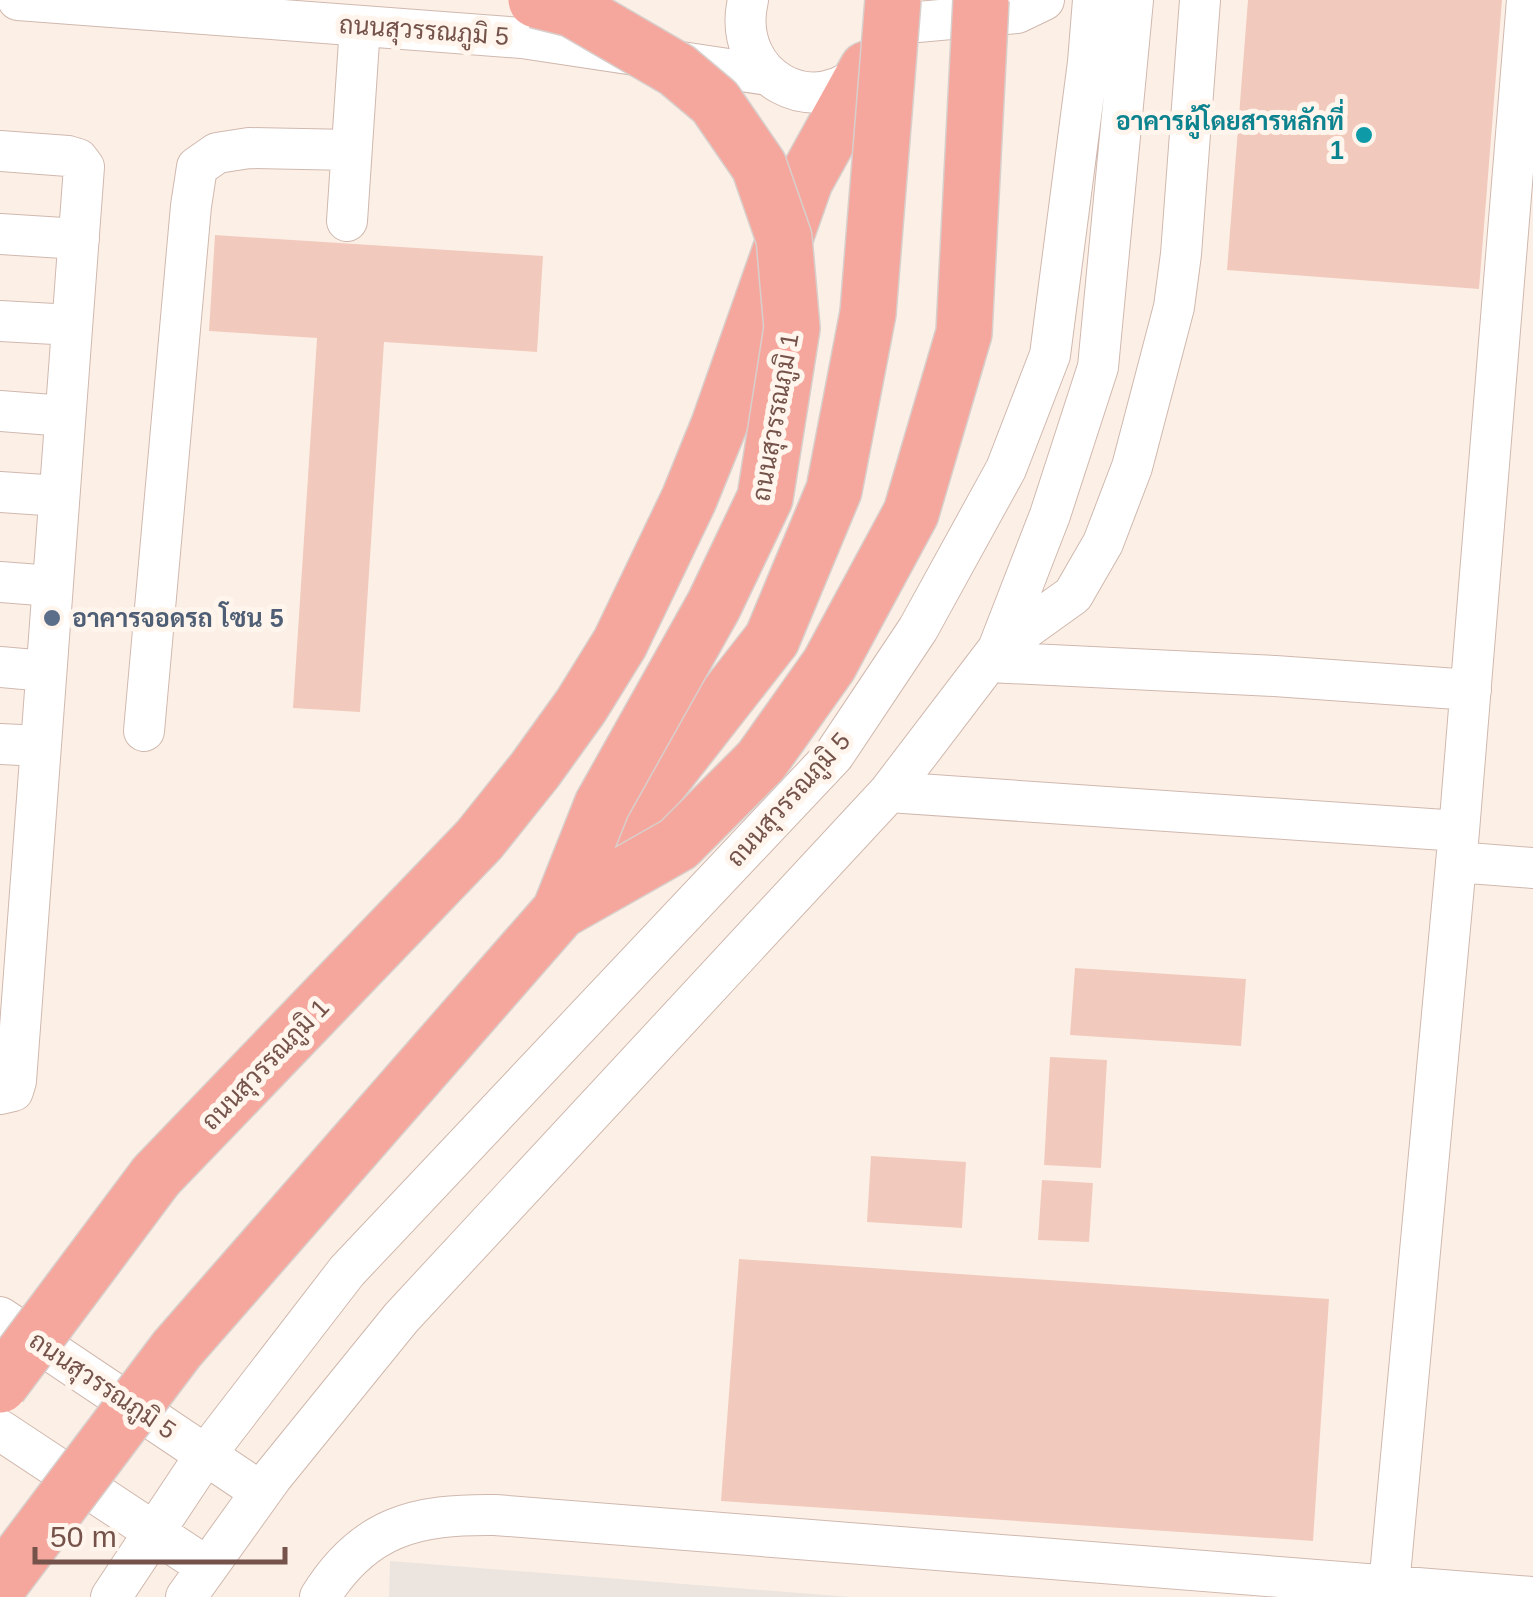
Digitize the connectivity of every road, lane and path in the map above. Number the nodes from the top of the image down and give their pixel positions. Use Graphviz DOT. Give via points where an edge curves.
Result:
graph roads {
  1 [pos="18,0"];
  2 [pos="536,0"];
  3 [pos="594,0"];
  4 [pos="748,0"];
  5 [pos="981,0"];
  6 [pos="1044,0"];
  7 [pos="1093,0"];
  8 [pos="1133,0"];
  9 [pos="1200,0"];
  10 [pos="1527,0"];
  11 [pos="233,8"];
  12 [pos="882,23"];
  13 [pos="360,26"];
  14 [pos="568,45"];
  15 [pos="768,76"];
  16 [pos="351,150"];
  17 [pos="0,152"];
  18 [pos="346,220"];
  19 [pos="0,234"];
  20 [pos="78,238"];
  21 [pos="0,321"];
  22 [pos="72,325"];
  23 [pos="0,410"];
  24 [pos="65,416"];
  25 [pos="0,492"];
  26 [pos="59,496"];
  27 [pos="0,582"];
  28 [pos="52,586"];
  29 [pos="993,656"];
  30 [pos="0,667"];
  31 [pos="46,671"];
  32 [pos="1471,690"];
  33 [pos="144,731"];
  34 [pos="0,744"];
  35 [pos="41,746"];
  36 [pos="889,792"];
  37 [pos="17,836"];
  38 [pos="1457,846"];
  39 [pos="1533,868"];
  40 [pos="560,911"];
  41 [pos="14,921"];
  42 [pos="11,1006"];
  43 [pos="0,1094"];
  44 [pos="156,1176"];
  45 [pos="0,1317"];
  46 [pos="0,1329"];
  47 [pos="0,1385"];
  48 [pos="0,1430"];
  49 [pos="206,1454"];
  50 [pos="261,1492"];
  51 [pos="153,1531"];
  52 [pos="197,1582"];
  53 [pos="0,1584"];
  54 [pos="1389,1586"];
  55 [pos="110,1597"];
  56 [pos="320,1597"];
  57 [pos="1533,1597"];
  1 -- 11 [label="street, ถนนสุวรรณภูมิ 5"];
  2 -- 40 [label="highway, ถนนสุวรรณภูมิ 1, bridge" via="572,9 676,70 715,102 760,166 784,238 792,328 765,498 714,605 602,805"];
  3 -- 14 [label="street" via="589,22"];
  4 -- 15 [label="street" via="746,38"];
  5 -- 40 [label="highway, ถนนสุวรรณภูมิ 1, bridge" via="964,333 911,512 829,665 762,761 678,844"];
  6 -- 12 [label="street, ถนนสุวรรณภูมิ 5" via="1018,13"];
  7 -- 49 [label="street, ถนนสุวรรณภูมิ 5" via="1050,355 1006,469 918,629 834,755 348,1271"];
  8 -- 29 [label="street" via="1098,367 1038,549"];
  9 -- 29 [label="street" via="1179,272 1132,467 1103,544 1073,595"];
  10 -- 32 [label="street"];
  11 -- 13 [label="street, ถนนสุวรรณภูมิ 5"];
  12 -- 15 [label="street, ถนนสุวรรณภูมิ 5" via="850,83 808,92"];
  12 -- 40 [label="highway, ถนนสุวรรณภูมิ 1, bridge" via="868,312 834,490 772,639"];
  12 -- 44 [label="highway, ถนนสุวรรณภูมิ 1" via="805,181 674,531 581,706 479,840"];
  13 -- 14 [label="street, ถนนสุวรรณภูมิ 5"];
  13 -- 16 [label="street"];
  14 -- 15 [label="street, ถนนสุวรรณภูมิ 5"];
  16 -- 18 [label="street"];
  16 -- 33 [label="street" via="249,148 218,153 198,167"];
  17 -- 20 [label="street" via="78,159 84,167"];
  19 -- 20 [label="street"];
  20 -- 22 [label="street"];
  21 -- 22 [label="street"];
  22 -- 24 [label="street"];
  23 -- 24 [label="street"];
  24 -- 26 [label="street"];
  25 -- 26 [label="street"];
  26 -- 28 [label="street"];
  27 -- 28 [label="street"];
  28 -- 31 [label="street"];
  29 -- 32 [label="street"];
  29 -- 36 [label="street"];
  30 -- 31 [label="street"];
  31 -- 35 [label="street"];
  32 -- 38 [label="street"];
  34 -- 35 [label="street"];
  35 -- 37 [label="street"];
  36 -- 38 [label="street"];
  36 -- 50 [label="street" via="401,1318"];
  37 -- 41 [label="street"];
  38 -- 39 [label="street"];
  38 -- 54 [label="street"];
  40 -- 53 [label="highway, ถนนสุวรรณภูมิ 1, bridge" via="178,1348"];
  41 -- 42 [label="street"];
  42 -- 43 [label="street" via="16,1081 13,1091"];
  44 -- 46 [label="highway, bridge"];
  44 -- 47 [label="highway, ถนนสุวรรณภูมิ 1, bridge"];
  45 -- 49 [label="street, ถนนสุวรรณภูมิ 5"];
  48 -- 51 [label="street"];
  49 -- 50 [label="street, ถนนสุวรรณภูมิ 5"];
  49 -- 51 [label="street, ถนนสุวรรณภูมิ 5"];
  50 -- 52 [label="street"];
  51 -- 52 [label="street"];
  51 -- 55 [label="street, ถนนสุวรรณภูมิ 5"];
  54 -- 56 [label="street" via="448,1515 386,1532 332,1578"];
  54 -- 57 [label="street"];
}
